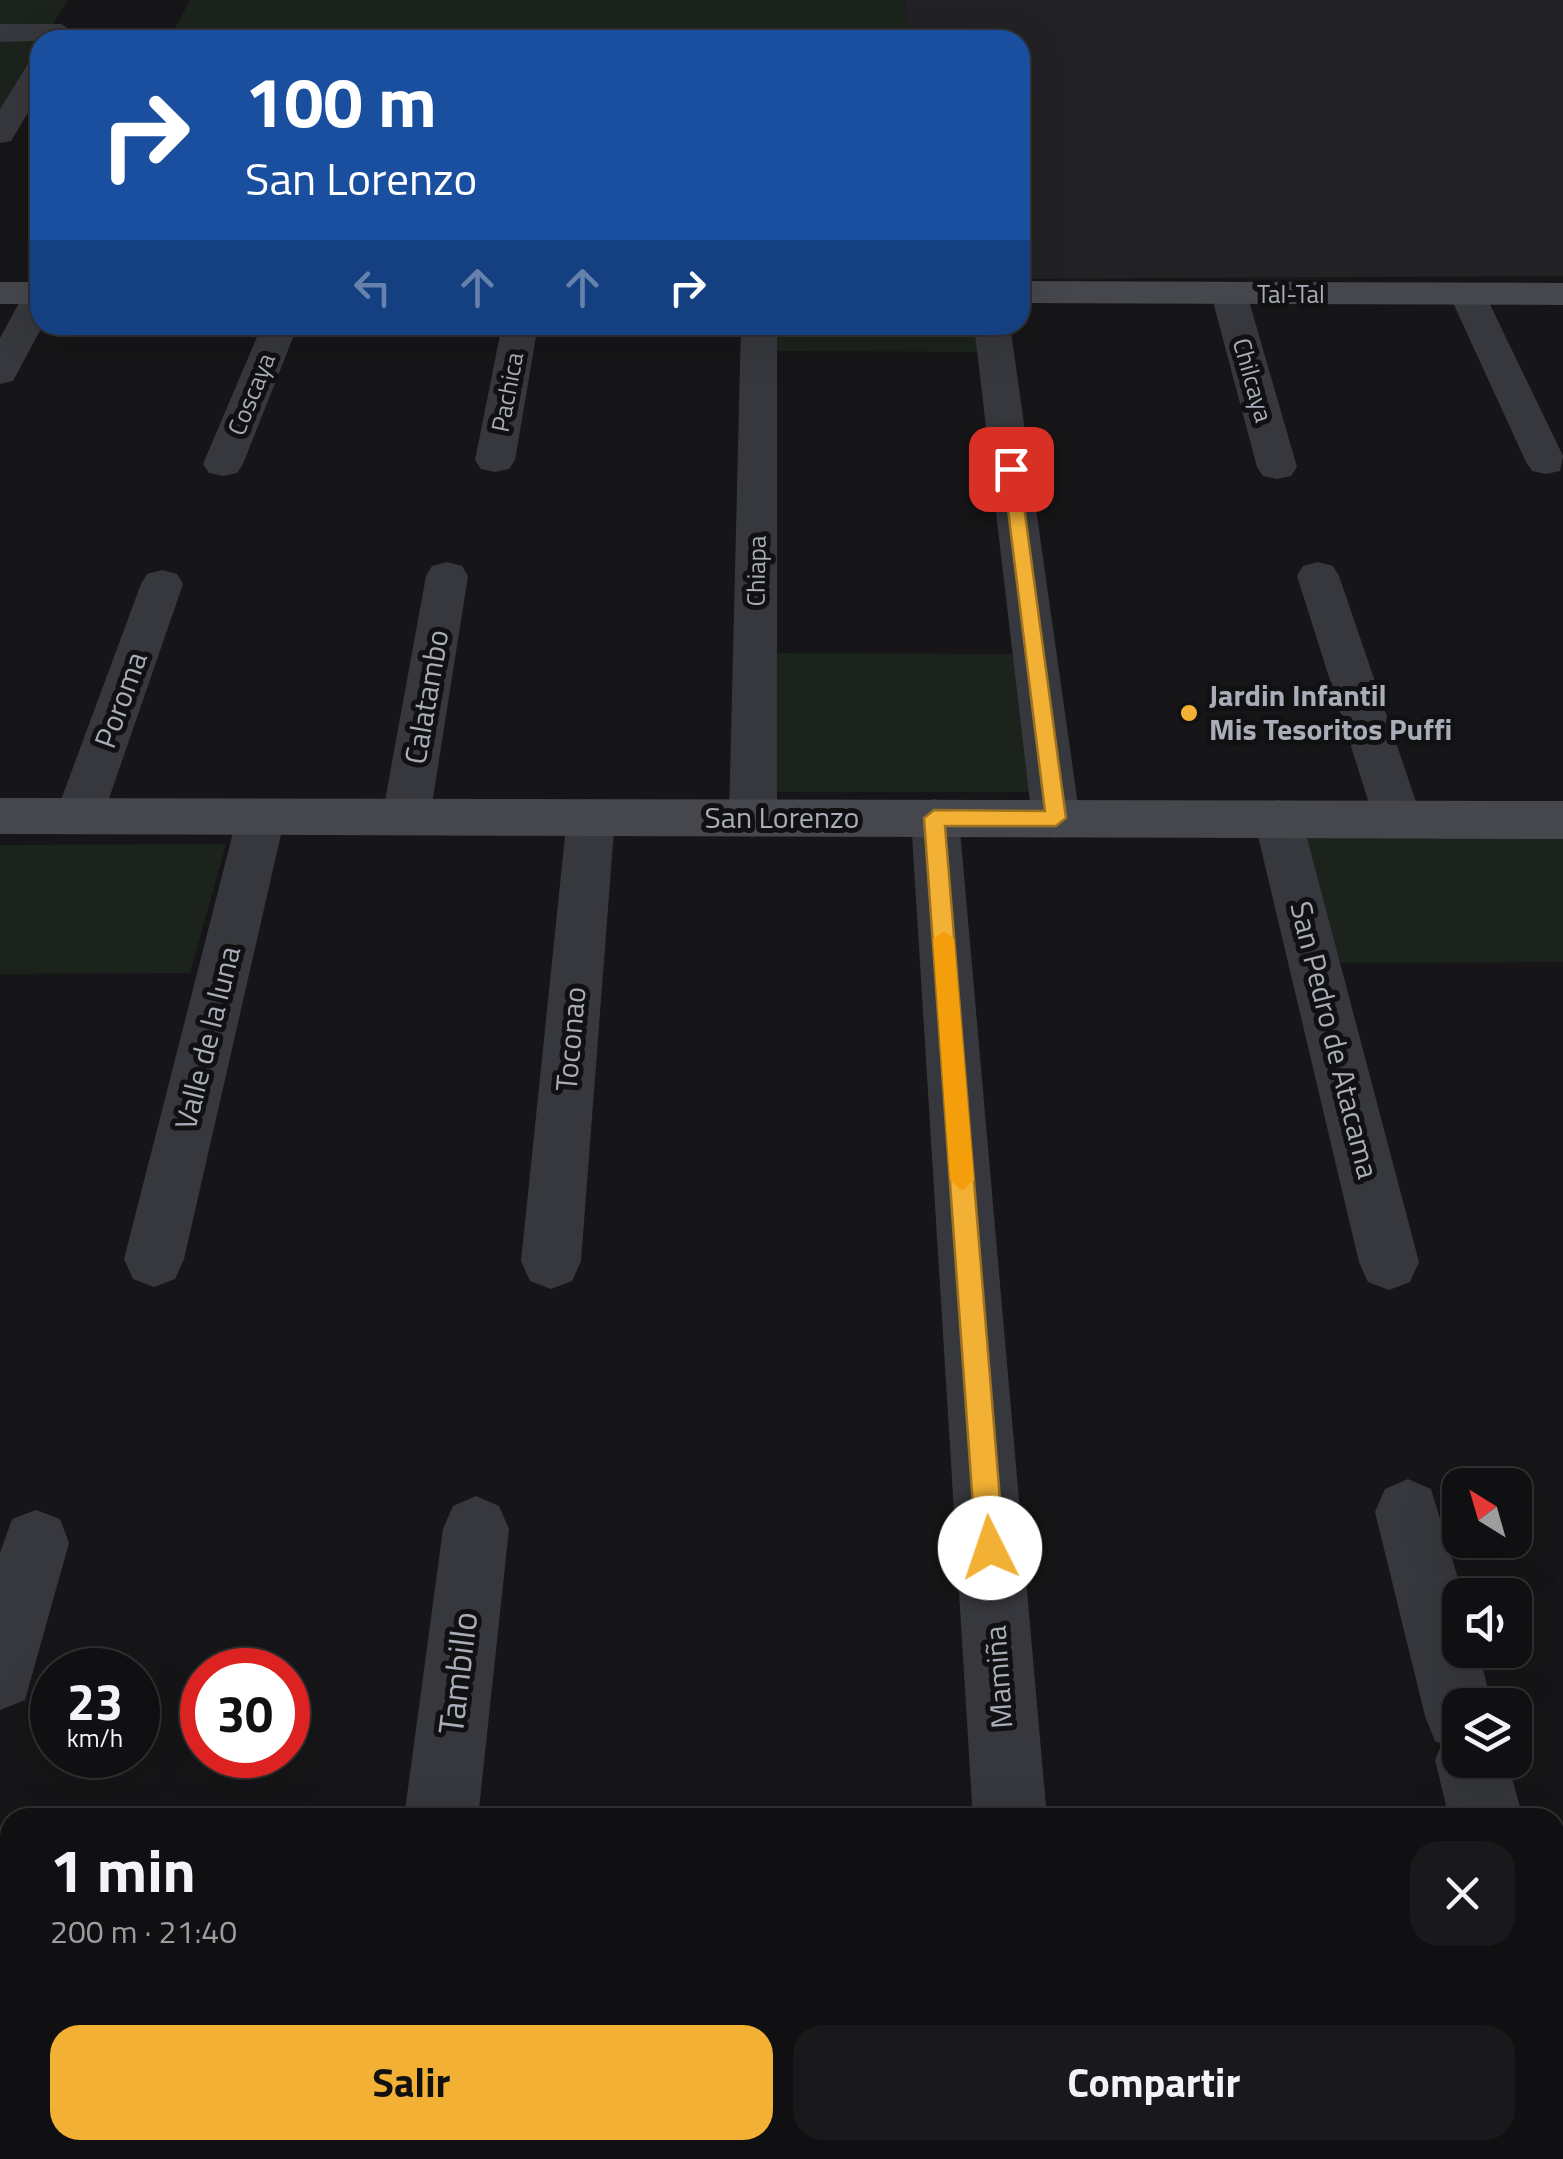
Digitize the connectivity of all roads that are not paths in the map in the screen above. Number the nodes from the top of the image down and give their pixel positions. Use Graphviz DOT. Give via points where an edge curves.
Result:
graph roads {
  1 [pos="30,31"];
  2 [pos="0,32"];
  3 [pos="30,84"];
  4 [pos="0,134"];
  5 [pos="1030,292"];
  6 [pos="0,293"];
  7 [pos="30,294"];
  8 [pos="1229,294"];
  9 [pos="1467,294"];
  10 [pos="1563,294"];
  11 [pos="30,314"];
  12 [pos="276,335"];
  13 [pos="518,335"];
  14 [pos="759,335"];
  15 [pos="993,335"];
  16 [pos="0,373"];
  17 [pos="494,460"];
  18 [pos="1546,462"];
  19 [pos="223,464"];
  20 [pos="1277,467"];
  21 [pos="447,576"];
  22 [pos="1318,576"];
  23 [pos="162,584"];
  24 [pos="0,816"];
  25 [pos="80,816"];
  26 [pos="261,816"];
  27 [pos="406,817"];
  28 [pos="591,817"];
  29 [pos="753,818"];
  30 [pos="934,818"];
  31 [pos="1056,818"];
  32 [pos="1278,819"];
  33 [pos="1398,819"];
  34 [pos="1563,820"];
  35 [pos="154,1260"];
  36 [pos="551,1261"];
  37 [pos="1389,1262"];
  38 [pos="1408,1512"];
  39 [pos="476,1529"];
  40 [pos="36,1543"];
  41 [pos="0,1675"];
  42 [pos="1453,1688"];
  43 [pos="1476,1778"];
  44 [pos="442,1808"];
  45 [pos="1009,1808"];
  46 [pos="1483,1808"];
  1 -- 2 [label="street"];
  3 -- 4 [label="street"];
  5 -- 8 [label="street, Tal-Tal"];
  6 -- 7 [label="street"];
  8 -- 9 [label="street, Tal-Tal"];
  8 -- 20 [label="street, Chilcaya"];
  9 -- 10 [label="street, Tal-Tal"];
  9 -- 18 [label="street"];
  11 -- 16 [label="street"];
  12 -- 19 [label="street, Coscaya"];
  13 -- 17 [label="street, Pachica"];
  14 -- 29 [label="street, Chiapa"];
  15 -- 31 [label="street"];
  21 -- 27 [label="street, Calatambo"];
  22 -- 33 [label="street"];
  23 -- 25 [label="street, Poroma"];
  24 -- 25 [label="street, San Lorenzo"];
  25 -- 26 [label="street, San Lorenzo"];
  26 -- 27 [label="street, San Lorenzo"];
  26 -- 35 [label="street, Valle de la luna"];
  27 -- 28 [label="street, San Lorenzo"];
  28 -- 29 [label="street, San Lorenzo"];
  28 -- 36 [label="street, Toconao"];
  29 -- 30 [label="street, San Lorenzo"];
  30 -- 31 [label="street, San Lorenzo"];
  30 -- 45 [label="street, Mamiña"];
  31 -- 32 [label="street, San Lorenzo"];
  32 -- 33 [label="street, San Lorenzo"];
  32 -- 37 [label="street, San Pedro de Atacama"];
  33 -- 34 [label="street, San Lorenzo"];
  38 -- 42 [label="street"];
  39 -- 44 [label="street, Tambillo"];
  40 -- 41 [label="street"];
  43 -- 46 [label="street"];
}
